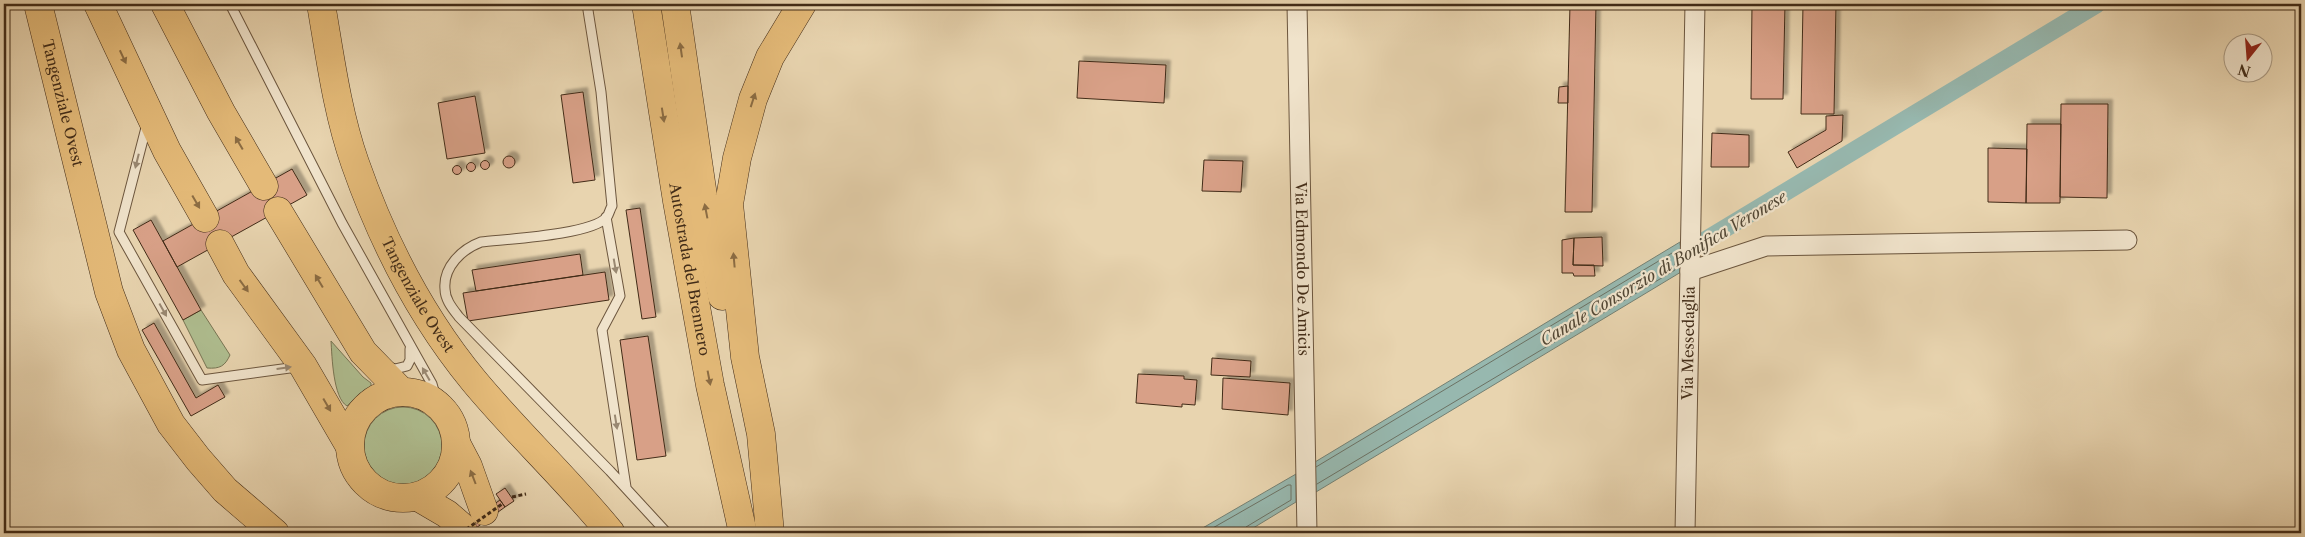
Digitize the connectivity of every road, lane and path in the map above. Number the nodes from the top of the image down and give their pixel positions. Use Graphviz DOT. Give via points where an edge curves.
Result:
graph roads {
  1 [pos="20,4"];
  2 [pos="38,4"];
  3 [pos="230,4"];
  4 [pos="304,4"];
  5 [pos="321,4"];
  6 [pos="587,4"];
  7 [pos="675,4"];
  8 [pos="802,4"];
  9 [pos="1297,4"];
  10 [pos="1695,4"];
  11 [pos="100,7"];
  12 [pos="169,8"];
  13 [pos="646,8"];
  14 [pos="149,114"];
  15 [pos="264,186"];
  16 [pos="278,211"];
  17 [pos="205,218"];
  18 [pos="606,218"];
  19 [pos="2127,240"];
  20 [pos="220,244"];
  21 [pos="1690,271"];
  22 [pos="410,346"];
  23 [pos="372,362"];
  24 [pos="303,366"];
  25 [pos="402,392"];
  26 [pos="438,405"];
  27 [pos="349,445"];
  28 [pos="457,445"];
  29 [pos="626,488"];
  30 [pos="526,494"];
  31 [pos="418,497"];
  32 [pos="512,497"];
  33 [pos="481,522"];
  34 [pos="252,533"];
  35 [pos="275,533"];
  36 [pos="590,533"];
  37 [pos="611,533"];
  38 [pos="667,533"];
  39 [pos="743,533"];
  40 [pos="770,533"];
  41 [pos="1307,533"];
  42 [pos="1685,533"];
  1 -- 34 [label="highway, Tangenziale Ovest" via="98,284 120,351 140,393 177,455"];
  2 -- 35 [label="highway, Tangenziale Ovest" via="109,292 131,350 171,424 198,459 225,490"];
  3 -- 22 [label="lane"];
  4 -- 36 [label="highway" via="328,126 344,179 374,251 396,292 427,345 450,376"];
  5 -- 37 [label="highway, Tangenziale Ovest" via="354,162 381,228 421,304 447,346 474,380"];
  6 -- 18 [label="lane" via="610,174 612,206"];
  40 -- 7 [label="highway, Autostrada del Brennero, one-way" via="703,196"];
  40 -- 8 [label="highway, one-way" via="760,434 745,357 729,204 753,99 770,57"];
  9 -- 41 [label="street, Via Edmondo De Amicis"];
  10 -- 21 [label="street, Via Messedaglia"];
  11 -- 14 [label="highway, one-way"];
  15 -- 12 [label="highway, one-way" via="221,112"];
  13 -- 39 [label="highway, Autostrada del Brennero, one-way" via="710,385"];
  14 -- 17 [label="highway, one-way"];
  14 -- 24 [label="lane, one-way" via="120,232 202,380"];
  23 -- 16 [label="highway, one-way"];
  18 -- 29 [label="lane, one-way" via="620,296 602,330"];
  18 -- 29 [label="lane" via="575,231 469,246 452,265 446,277 445,290 459,318"];
  19 -- 21 [label="street" via="1766,246"];
  20 -- 24 [label="highway, one-way" via="236,274"];
  21 -- 42 [label="street, Via Messedaglia"];
  22 -- 23 [label="lane" via="410,360 403,368 395,369"];
  26 -- 22 [label="lane, one-way" via="432,384"];
  23 -- 25 [label="highway"];
  24 -- 27 [label="highway, one-way"];
  25 -- 26 [label="highway" via="416,393"];
  25 -- 27 [label="highway" via="378,397 368,404 354,424"];
  26 -- 28 [label="highway" via="450,418"];
  27 -- 31 [label="highway" via="354,468 368,486 391,497"];
  28 -- 31 [label="highway" via="455,459 442,482"];
  33 -- 28 [label="highway, one-way" via="468,466"];
  29 -- 38 [label="lane"];
  30 -- 32 [label="path"];
  31 -- 33 [label="highway" via="447,514"];
  33 -- 33 [label="path, bridge"];
}
